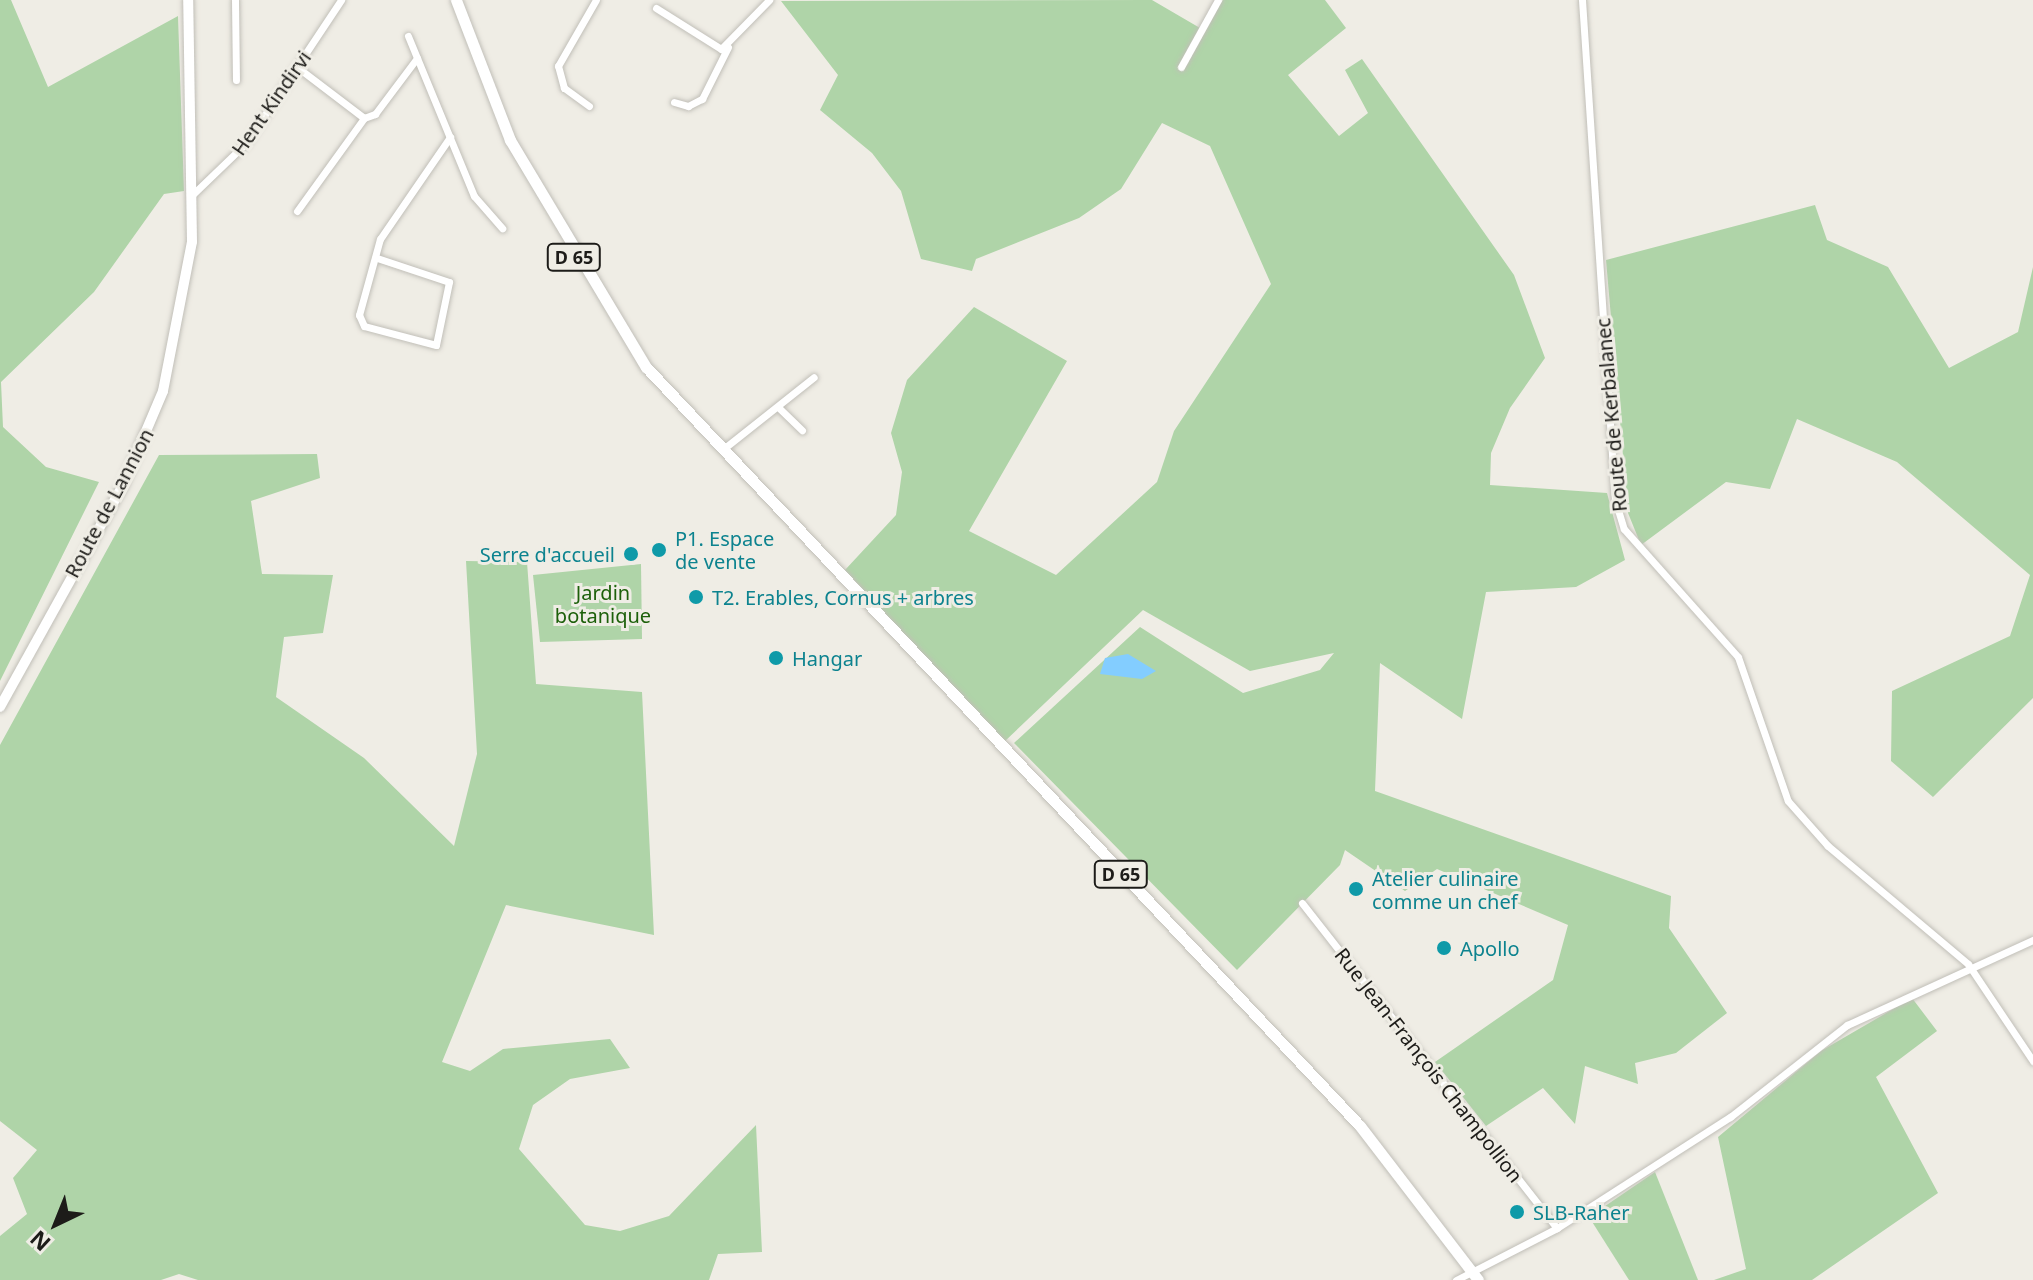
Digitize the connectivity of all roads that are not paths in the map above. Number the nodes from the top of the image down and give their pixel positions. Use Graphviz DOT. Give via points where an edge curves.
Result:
graph roads {
  1 [pos="188,0"];
  2 [pos="235,0"];
  3 [pos="341,0"];
  4 [pos="456,0"];
  5 [pos="596,0"];
  6 [pos="769,0"];
  7 [pos="1218,0"];
  8 [pos="1582,0"];
  9 [pos="656,8"];
  10 [pos="408,36"];
  11 [pos="728,46"];
  12 [pos="417,58"];
  13 [pos="297,67"];
  14 [pos="1181,67"];
  15 [pos="236,80"];
  16 [pos="674,102"];
  17 [pos="589,106"];
  18 [pos="364,118"];
  19 [pos="450,137"];
  20 [pos="191,196"];
  21 [pos="297,211"];
  22 [pos="502,228"];
  23 [pos="377,258"];
  24 [pos="814,377"];
  25 [pos="779,408"];
  26 [pos="802,430"];
  27 [pos="720,452"];
  28 [pos="0,707"];
  29 [pos="1302,903"];
  30 [pos="2033,940"];
  31 [pos="1968,964"];
  32 [pos="2033,1061"];
  33 [pos="1557,1228"];
  34 [pos="1476,1277"];
  35 [pos="1456,1280"];
  1 -- 20 [label="main road, Route de Lannion"];
  2 -- 15 [label="street"];
  3 -- 13 [label="street, Hent Kindirvi"];
  4 -- 27 [label="main road, D 65" via="510,140 552,220 646,367"];
  5 -- 17 [label="street" via="558,66 564,88"];
  6 -- 11 [label="street"];
  7 -- 14 [label="street"];
  8 -- 31 [label="street, Route de Kerbalanec" via="1615,500 1624,529 1738,657 1788,801 1828,846"];
  9 -- 11 [label="street" via="712,47"];
  10 -- 12 [label="street"];
  11 -- 16 [label="street" via="702,99 688,106"];
  12 -- 18 [label="street" via="375,114"];
  12 -- 19 [label="street"];
  13 -- 18 [label="street"];
  13 -- 20 [label="street, Hent Kindirvi" via="246,143"];
  18 -- 21 [label="street"];
  19 -- 22 [label="street" via="474,196"];
  19 -- 23 [label="street" via="388,223"];
  20 -- 28 [label="main road, Route de Lannion" via="180,324 142,447"];
  23 -- 23 [label="street" via="360,322 436,345 449,282"];
  24 -- 25 [label="street"];
  25 -- 26 [label="street"];
  25 -- 27 [label="street"];
  27 -- 34 [label="main road, D 65" via="1360,1126"];
  29 -- 33 [label="street, Rue Jean-François Champollion"];
  30 -- 31 [label="street"];
  31 -- 32 [label="street, Route de Kerbalanec"];
  31 -- 33 [label="street" via="1839,1030 1752,1102"];
  33 -- 34 [label="street"];
  34 -- 35 [label="street"];
}
